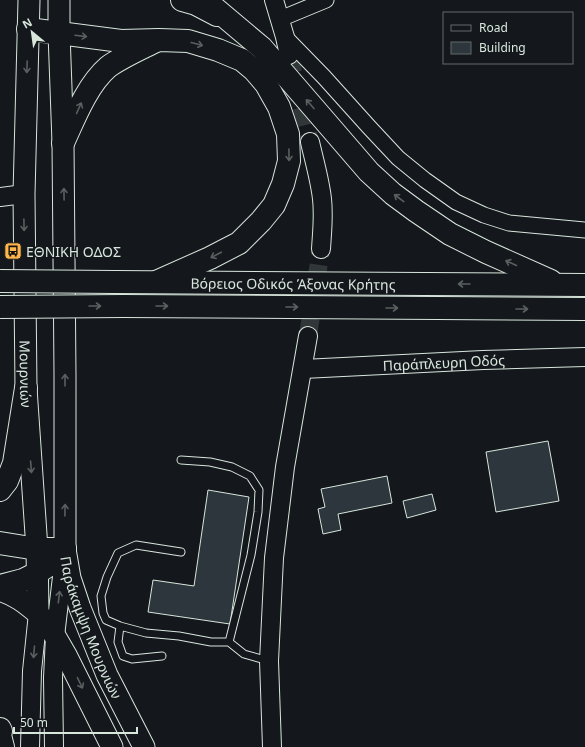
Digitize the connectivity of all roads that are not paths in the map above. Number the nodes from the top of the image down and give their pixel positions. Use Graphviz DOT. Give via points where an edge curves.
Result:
graph roads {
  1 [pos="29,0"];
  2 [pos="60,0"];
  3 [pos="182,0"];
  4 [pos="205,0"];
  5 [pos="274,0"];
  6 [pos="326,0"];
  7 [pos="280,19"];
  8 [pos="231,22"];
  9 [pos="28,29"];
  10 [pos="59,33"];
  11 [pos="285,37"];
  12 [pos="159,40"];
  13 [pos="289,55"];
  14 [pos="310,142"];
  15 [pos="63,143"];
  16 [pos="24,194"];
  17 [pos="0,197"];
  18 [pos="585,230"];
  19 [pos="321,249"];
  20 [pos="0,281"];
  21 [pos="156,282"];
  22 [pos="559,285"];
  23 [pos="585,285"];
  24 [pos="0,307"];
  25 [pos="585,309"];
  26 [pos="308,336"];
  27 [pos="585,357"];
  28 [pos="303,369"];
  29 [pos="26,388"];
  30 [pos="181,460"];
  31 [pos="0,490"];
  32 [pos="0,543"];
  33 [pos="37,549"];
  34 [pos="65,549"];
  35 [pos="181,552"];
  36 [pos="37,573"];
  37 [pos="0,586"];
  38 [pos="0,590"];
  39 [pos="38,613"];
  40 [pos="120,626"];
  41 [pos="55,636"];
  42 [pos="230,642"];
  43 [pos="162,656"];
  44 [pos="269,661"];
  45 [pos="30,747"];
  46 [pos="54,747"];
  47 [pos="112,747"];
  48 [pos="144,747"];
  49 [pos="272,747"];
  1 -- 9 [label="main road, Μουρνιών"];
  2 -- 10 [label="main road, Παράκαμψη Μουρνιών"];
  3 -- 8 [label="highway" via="196,4"];
  4 -- 8 [label="highway"];
  5 -- 7 [label="street"];
  6 -- 7 [label="street"];
  7 -- 11 [label="street"];
  22 -- 8 [label="highway, one-way" via="450,234 393,194 368,172 262,48"];
  9 -- 10 [label="highway"];
  9 -- 16 [label="main road, Μουρνιών, one-way"];
  10 -- 12 [label="highway, one-way" via="121,41"];
  10 -- 15 [label="main road, Παράκαμψη Μουρνιών"];
  11 -- 13 [label="street"];
  11 -- 18 [label="street" via="398,158 456,202 509,223"];
  15 -- 12 [label="highway, one-way" via="82,101 108,67"];
  12 -- 21 [label="highway, one-way" via="188,41 218,50 242,60 254,70 266,84 279,107 288,134 289,161 274,204 262,221 239,243"];
  14 -- 19 [label="street" via="322,199"];
  34 -- 15 [label="main road, Παράκαμψη Μουρνιών, one-way"];
  16 -- 17 [label="street"];
  16 -- 29 [label="main road, Μουρνιών, one-way"];
  20 -- 21 [label="highway, Βόρειος Οδικός Άξονας Κρήτης, bridge"];
  22 -- 21 [label="highway, Βόρειος Οδικός Άξονας Κρήτης, one-way"];
  22 -- 23 [label="highway, Βόρειος Οδικός Άξονας Κρήτης"];
  24 -- 25 [label="highway, Βόρειος Οδικός Άξονας Κρήτης, one-way, bridge"];
  26 -- 28 [label="street"];
  27 -- 28 [label="street, Παράπλευρη Οδός"];
  28 -- 44 [label="street" via="284,474 274,558"];
  29 -- 31 [label="highway" via="14,463 7,481"];
  29 -- 33 [label="main road, Μουρνιών, one-way"];
  30 -- 42 [label="lane" via="232,467 250,476 259,490 251,555"];
  32 -- 33 [label="highway"];
  33 -- 34 [label="highway"];
  33 -- 36 [label="main road, Μουρνιών"];
  34 -- 36 [label="highway" via="51,564"];
  41 -- 34 [label="street, one-way"];
  34 -- 48 [label="main road, Παράκαμψη Μουρνιών" via="70,578 106,675"];
  35 -- 40 [label="lane" via="136,545 118,553 101,596 106,620"];
  36 -- 37 [label="highway" via="24,580"];
  36 -- 39 [label="main road, Μουρνιών"];
  38 -- 39 [label="highway" via="20,599"];
  39 -- 41 [label="main road, Παράκαμψη Μουρνιών"];
  39 -- 45 [label="street, Μουρνιών, one-way" via="32,671"];
  40 -- 42 [label="lane" via="146,633 211,642"];
  40 -- 43 [label="lane" via="118,642 123,656 132,659"];
  41 -- 46 [label="street"];
  41 -- 47 [label="main road, Παράκαμψη Μουρνιών, one-way"];
  42 -- 44 [label="lane" via="244,654"];
  44 -- 49 [label="street"];
}
